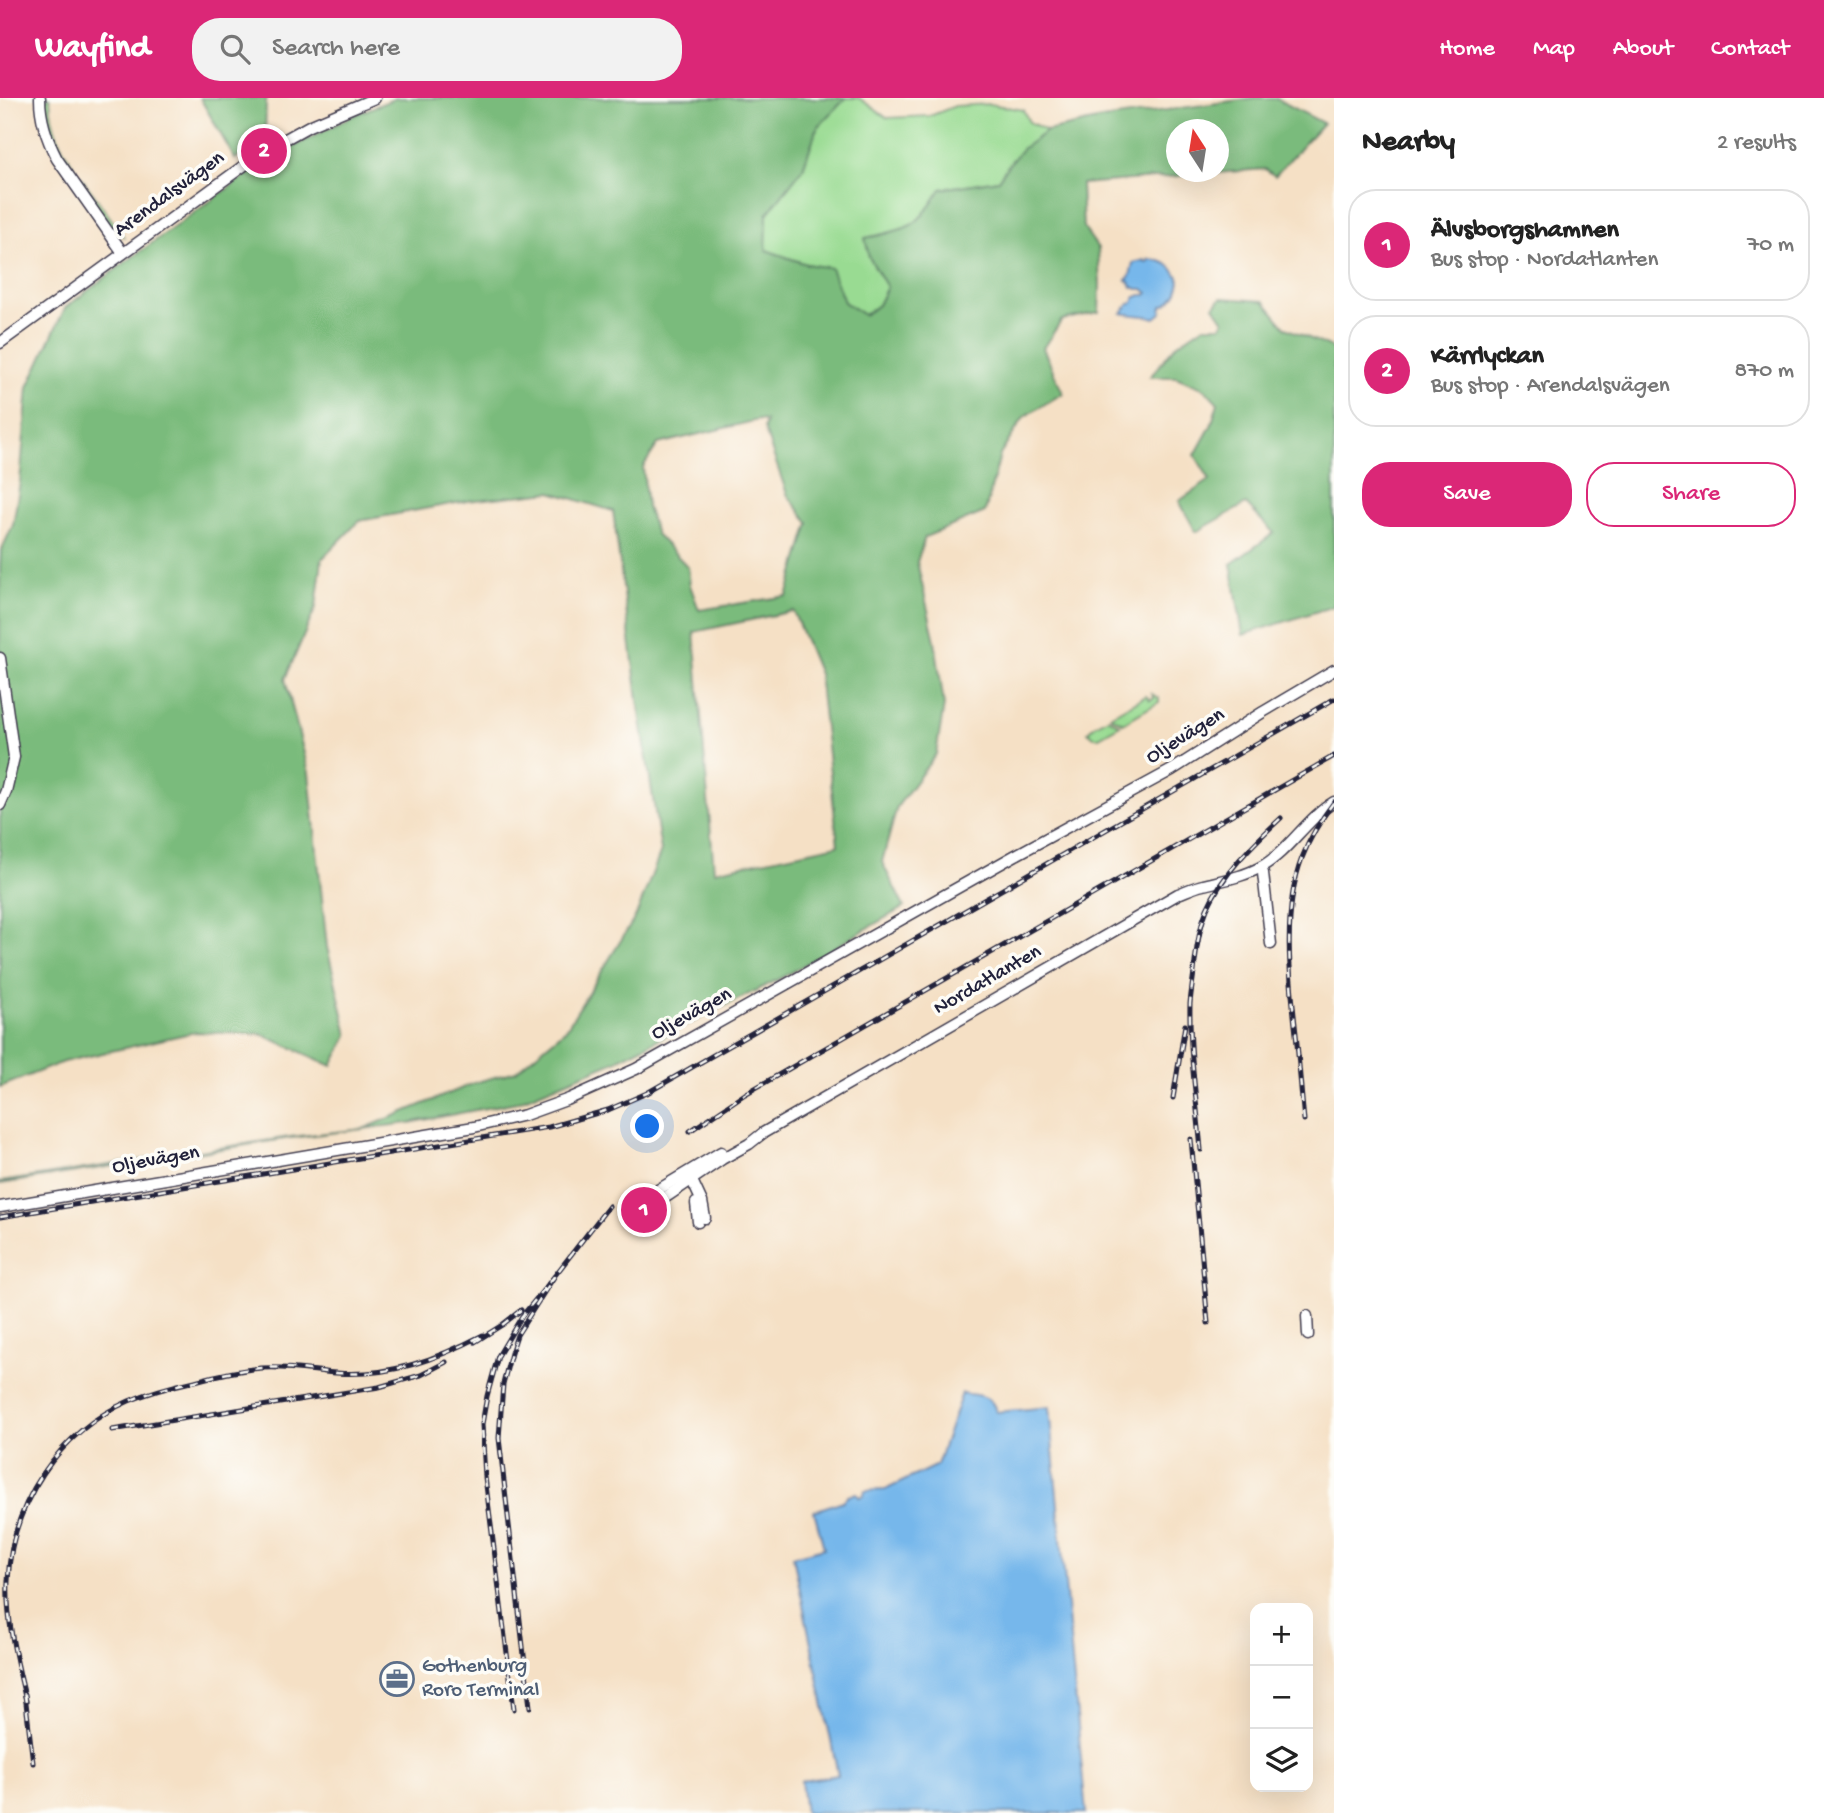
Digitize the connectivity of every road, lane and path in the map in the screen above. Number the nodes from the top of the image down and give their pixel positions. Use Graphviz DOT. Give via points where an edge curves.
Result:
graph roads {
  1 [pos="40,98"];
  2 [pos="375,98"];
  3 [pos="123,253"];
  4 [pos="0,343"];
  5 [pos="0,658"];
  6 [pos="1334,670"];
  7 [pos="1334,802"];
  8 [pos="0,805"];
  9 [pos="1261,867"];
  10 [pos="1271,944"];
  11 [pos="690,1176"];
  12 [pos="655,1197"];
  13 [pos="0,1207"];
  14 [pos="701,1220"];
  15 [pos="1307,1316"];
  16 [pos="1308,1335"];
  1 -- 3 [label="street" via="51,149"];
  2 -- 3 [label="street, Arendalsvägen" via="264,151"];
  3 -- 4 [label="street, Arendalsvägen"];
  5 -- 8 [label="street" via="14,758"];
  6 -- 13 [label="street, Oljevägen" via="1172,770 636,1069 569,1099 474,1127"];
  7 -- 9 [label="street, Nordatlanten" via="1314,815"];
  9 -- 10 [label="street"];
  9 -- 11 [label="street, Nordatlanten" via="1178,894"];
  11 -- 12 [label="street, Nordatlanten"];
  11 -- 14 [label="street" via="702,1202"];
  15 -- 16 [label="street"];
}
